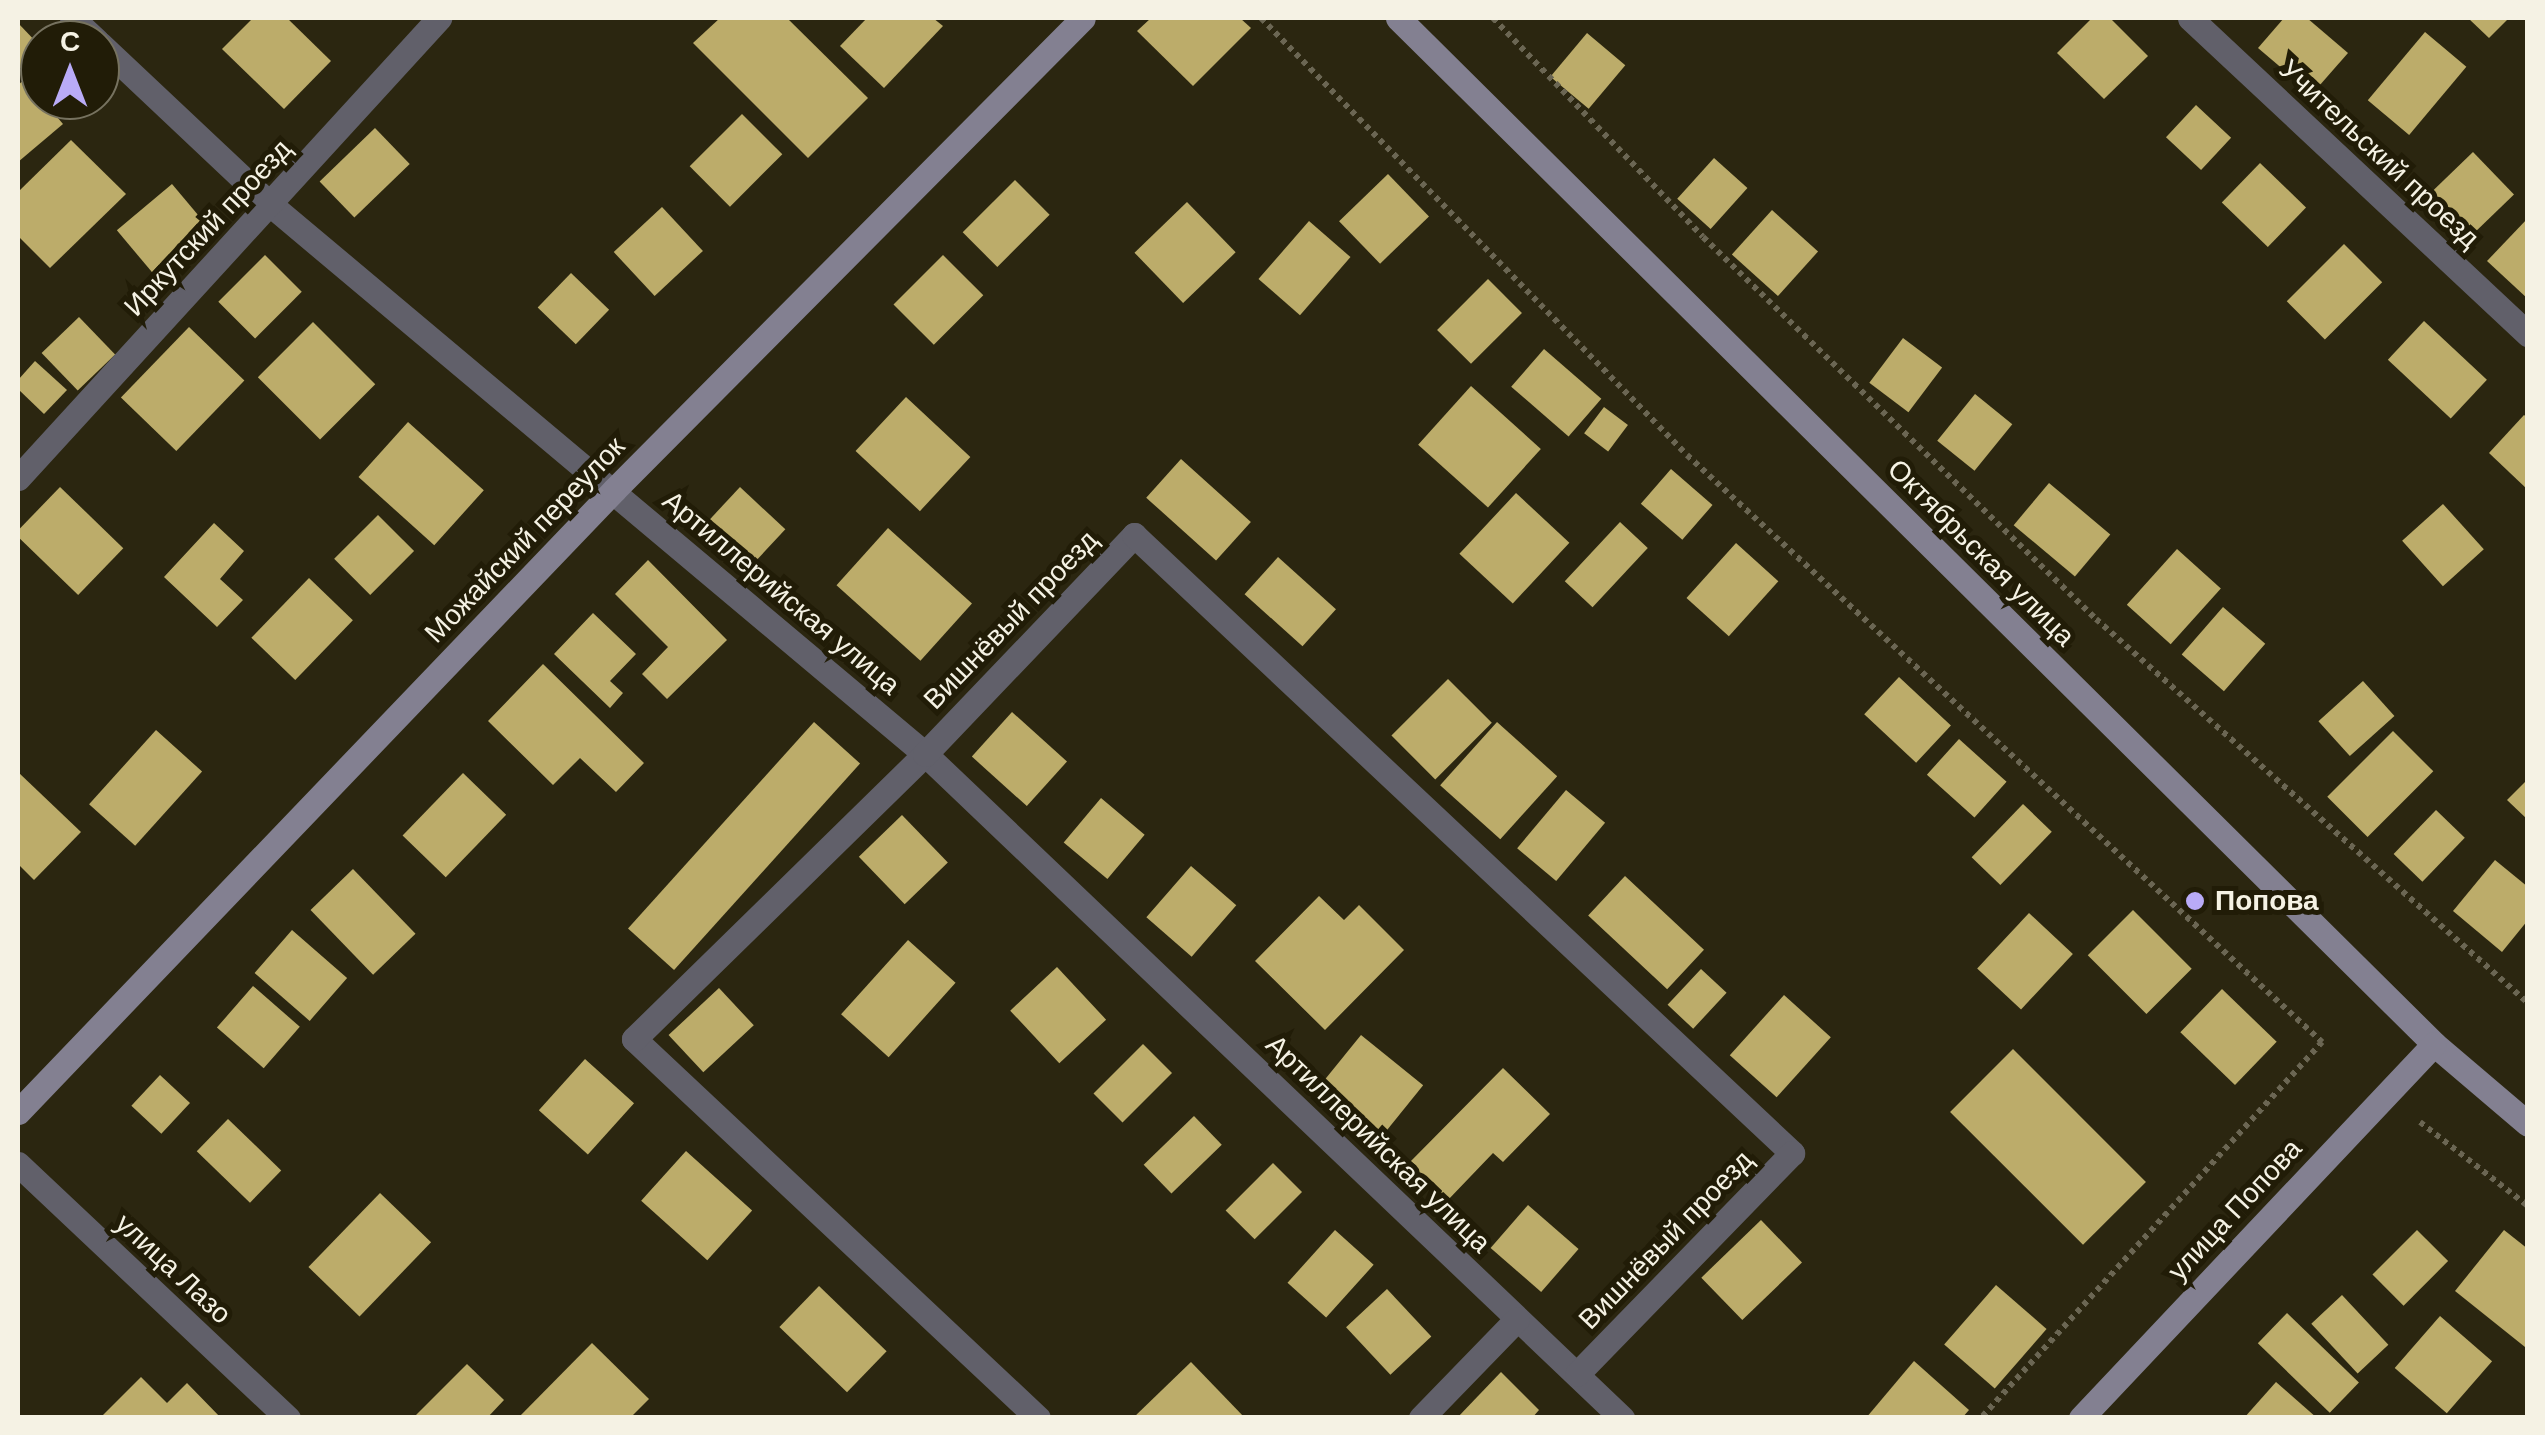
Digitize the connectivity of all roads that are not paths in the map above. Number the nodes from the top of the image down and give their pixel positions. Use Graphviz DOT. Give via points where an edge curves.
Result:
graph roads {
  1 [pos="440,18"];
  2 [pos="1083,18"];
  3 [pos="1398,18"];
  4 [pos="2190,18"];
  5 [pos="120,63"];
  6 [pos="272,205"];
  7 [pos="2528,334"];
  8 [pos="18,478"];
  9 [pos="614,490"];
  10 [pos="925,754"];
  11 [pos="2434,1044"];
  12 [pos="18,1112"];
  13 [pos="2527,1123"];
  14 [pos="18,1164"];
  15 [pos="1518,1319"];
  16 [pos="1578,1374"];
  17 [pos="288,1418"];
  18 [pos="1038,1418"];
  19 [pos="1422,1418"];
  20 [pos="1622,1418"];
  21 [pos="2080,1418"];
  1 -- 6 [label="street, Иркутский проезд"];
  2 -- 9 [label="street, Можайский переулок"];
  3 -- 11 [label="street, Октябрьская улица"];
  4 -- 7 [label="street, Учительский проезд"];
  5 -- 6 [label="street, Артиллерийская улица"];
  6 -- 8 [label="street, Иркутский проезд"];
  6 -- 9 [label="street, Артиллерийская улица"];
  9 -- 10 [label="street, Артиллерийская улица"];
  9 -- 12 [label="street, Можайский переулок"];
  10 -- 15 [label="street, Артиллерийская улица"];
  10 -- 16 [label="street, Вишнёвый проезд" via="1134,535 1792,1154"];
  10 -- 18 [label="street, Вишнёвый проезд" via="634,1039"];
  11 -- 13 [label="street, Октябрьская улица"];
  11 -- 21 [label="street, улица Попова"];
  14 -- 17 [label="street, улица Лазо"];
  15 -- 16 [label="street, Артиллерийская улица"];
  15 -- 19 [label="street"];
  16 -- 20 [label="street, Артиллерийская улица"];
}
